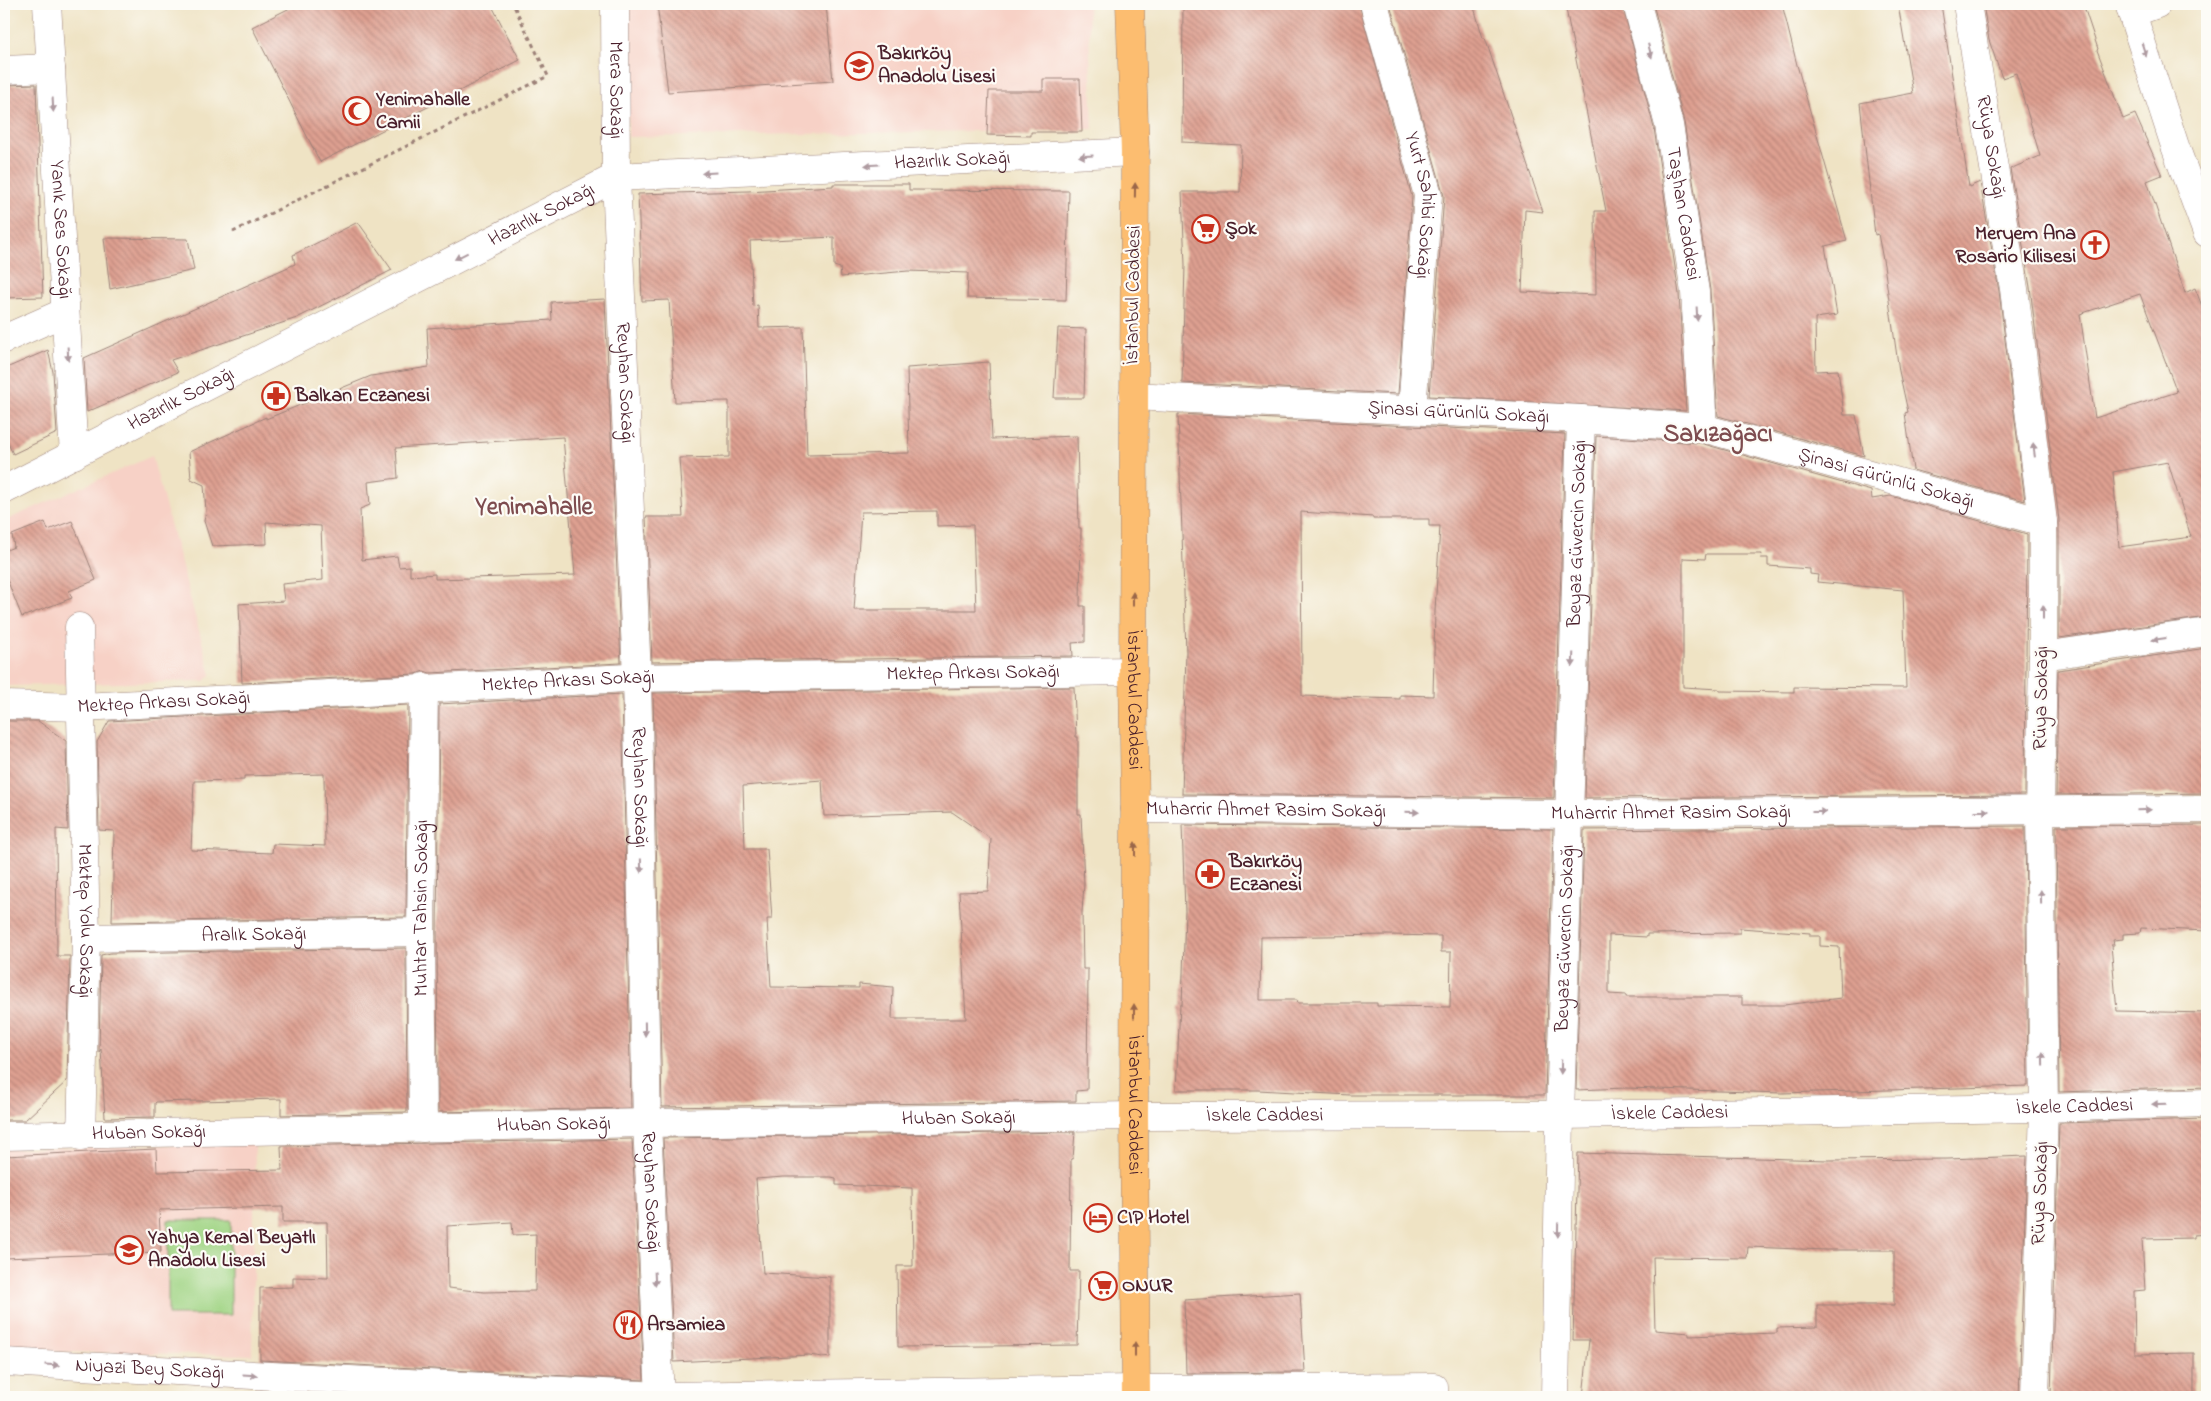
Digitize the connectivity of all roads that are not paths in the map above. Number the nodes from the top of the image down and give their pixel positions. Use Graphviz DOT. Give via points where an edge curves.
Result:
graph roads {
  1 [pos="47,4"];
  2 [pos="615,4"];
  3 [pos="1130,4"];
  4 [pos="1374,4"];
  5 [pos="1638,4"];
  6 [pos="1967,4"];
  7 [pos="2139,7"];
  8 [pos="51,68"];
  9 [pos="4,70"];
  10 [pos="1135,152"];
  11 [pos="616,177"];
  12 [pos="2207,233"];
  13 [pos="65,312"];
  14 [pos="4,339"];
  15 [pos="1133,396"];
  16 [pos="1412,410"];
  17 [pos="1581,419"];
  18 [pos="1703,428"];
  19 [pos="74,455"];
  20 [pos="4,490"];
  21 [pos="2043,522"];
  22 [pos="80,628"];
  23 [pos="2207,632"];
  24 [pos="2044,656"];
  25 [pos="1132,671"];
  26 [pos="637,678"];
  27 [pos="424,687"];
  28 [pos="4,705"];
  29 [pos="82,706"];
  30 [pos="2207,809"];
  31 [pos="1135,810"];
  32 [pos="2040,811"];
  33 [pos="1568,814"];
  34 [pos="422,932"];
  35 [pos="86,938"];
  36 [pos="2207,1103"];
  37 [pos="2044,1108"];
  38 [pos="1560,1115"];
  39 [pos="1134,1116"];
  40 [pos="647,1123"];
  41 [pos="423,1128"];
  42 [pos="4,1136"];
  43 [pos="81,1136"];
  44 [pos="4,1362"];
  45 [pos="1136,1393"];
  46 [pos="660,1397"];
  47 [pos="1434,1397"];
  48 [pos="1555,1397"];
  49 [pos="2035,1397"];
  1 -- 8 [label="street, Yanık Ses Sokağı"];
  2 -- 11 [label="street, Mera Sokağı"];
  3 -- 10 [label="main road, İstanbul Caddesi"];
  4 -- 16 [label="street, Yurt Sahibi Sokağı" via="1428,195"];
  5 -- 18 [label="street, Taşhan Caddesi, one-way" via="1669,125 1696,292"];
  21 -- 6 [label="street, Rüya Sokağı, one-way" via="2014,290"];
  7 -- 12 [label="street, one-way" via="2176,146"];
  8 -- 9 [label="street"];
  8 -- 13 [label="street, Yanık Ses Sokağı, one-way"];
  10 -- 11 [label="street, Hazırlık Sokağı, one-way"];
  15 -- 10 [label="main road, İstanbul Caddesi, one-way"];
  11 -- 19 [label="street, Hazırlık Sokağı, one-way"];
  11 -- 26 [label="street, Reyhan Sokağı"];
  13 -- 14 [label="street"];
  13 -- 19 [label="street, Yanık Ses Sokağı, one-way"];
  15 -- 16 [label="street, Şinasi Gürünlü Sokağı"];
  25 -- 15 [label="main road, İstanbul Caddesi, one-way"];
  16 -- 17 [label="street, Şinasi Gürünlü Sokağı"];
  17 -- 18 [label="street, Şinasi Gürünlü Sokağı"];
  17 -- 33 [label="street, Beyaz Güvercin Sokağı, one-way"];
  18 -- 21 [label="street, Şinasi Gürünlü Sokağı"];
  19 -- 20 [label="street, Hazırlık Sokağı"];
  24 -- 21 [label="street, Rüya Sokağı, one-way"];
  22 -- 29 [label="street, Mektep Yolu Sokağı"];
  23 -- 24 [label="street, one-way"];
  24 -- 32 [label="street, Rüya Sokağı"];
  25 -- 26 [label="street, Mektep Arkası Sokağı"];
  25 -- 31 [label="main road, İstanbul Caddesi"];
  26 -- 27 [label="street, Mektep Arkası Sokağı"];
  26 -- 40 [label="street, Reyhan Sokağı, one-way"];
  27 -- 29 [label="street, Mektep Arkası Sokağı"];
  27 -- 34 [label="street, Muhtar Tahsin Sokağı"];
  28 -- 29 [label="street, Mektep Arkası Sokağı"];
  29 -- 35 [label="street, Mektep Yolu Sokağı"];
  32 -- 30 [label="street, Muharrir Ahmet Rasim Sokağı, one-way"];
  31 -- 33 [label="street, Muharrir Ahmet Rasim Sokağı, one-way"];
  39 -- 31 [label="main road, İstanbul Caddesi, one-way"];
  33 -- 32 [label="street, Muharrir Ahmet Rasim Sokağı, one-way"];
  37 -- 32 [label="street, Rüya Sokağı, one-way"];
  33 -- 38 [label="street, Beyaz Güvercin Sokağı, one-way"];
  34 -- 35 [label="street, Aralık Sokağı"];
  34 -- 41 [label="street, Muhtar Tahsin Sokağı"];
  35 -- 43 [label="street, Mektep Yolu Sokağı"];
  36 -- 37 [label="street, İskele Caddesi, one-way"];
  37 -- 38 [label="street, İskele Caddesi"];
  37 -- 49 [label="street, Rüya Sokağı"];
  38 -- 39 [label="street, İskele Caddesi"];
  38 -- 48 [label="street, Beyaz Güvercin Sokağı, one-way"];
  39 -- 40 [label="street, Huban Sokağı"];
  45 -- 39 [label="main road, İstanbul Caddesi, one-way"];
  40 -- 41 [label="street, Huban Sokağı"];
  40 -- 46 [label="street, Reyhan Sokağı, one-way"];
  41 -- 43 [label="street, Huban Sokağı"];
  42 -- 43 [label="street, Huban Sokağı"];
  44 -- 46 [label="street, Niyazi Bey Sokağı, one-way"];
  45 -- 46 [label="street, Niyazi Bey Sokağı"];
  45 -- 47 [label="street, Niyazi Bey Sokağı" via="1434,1387"];
}
